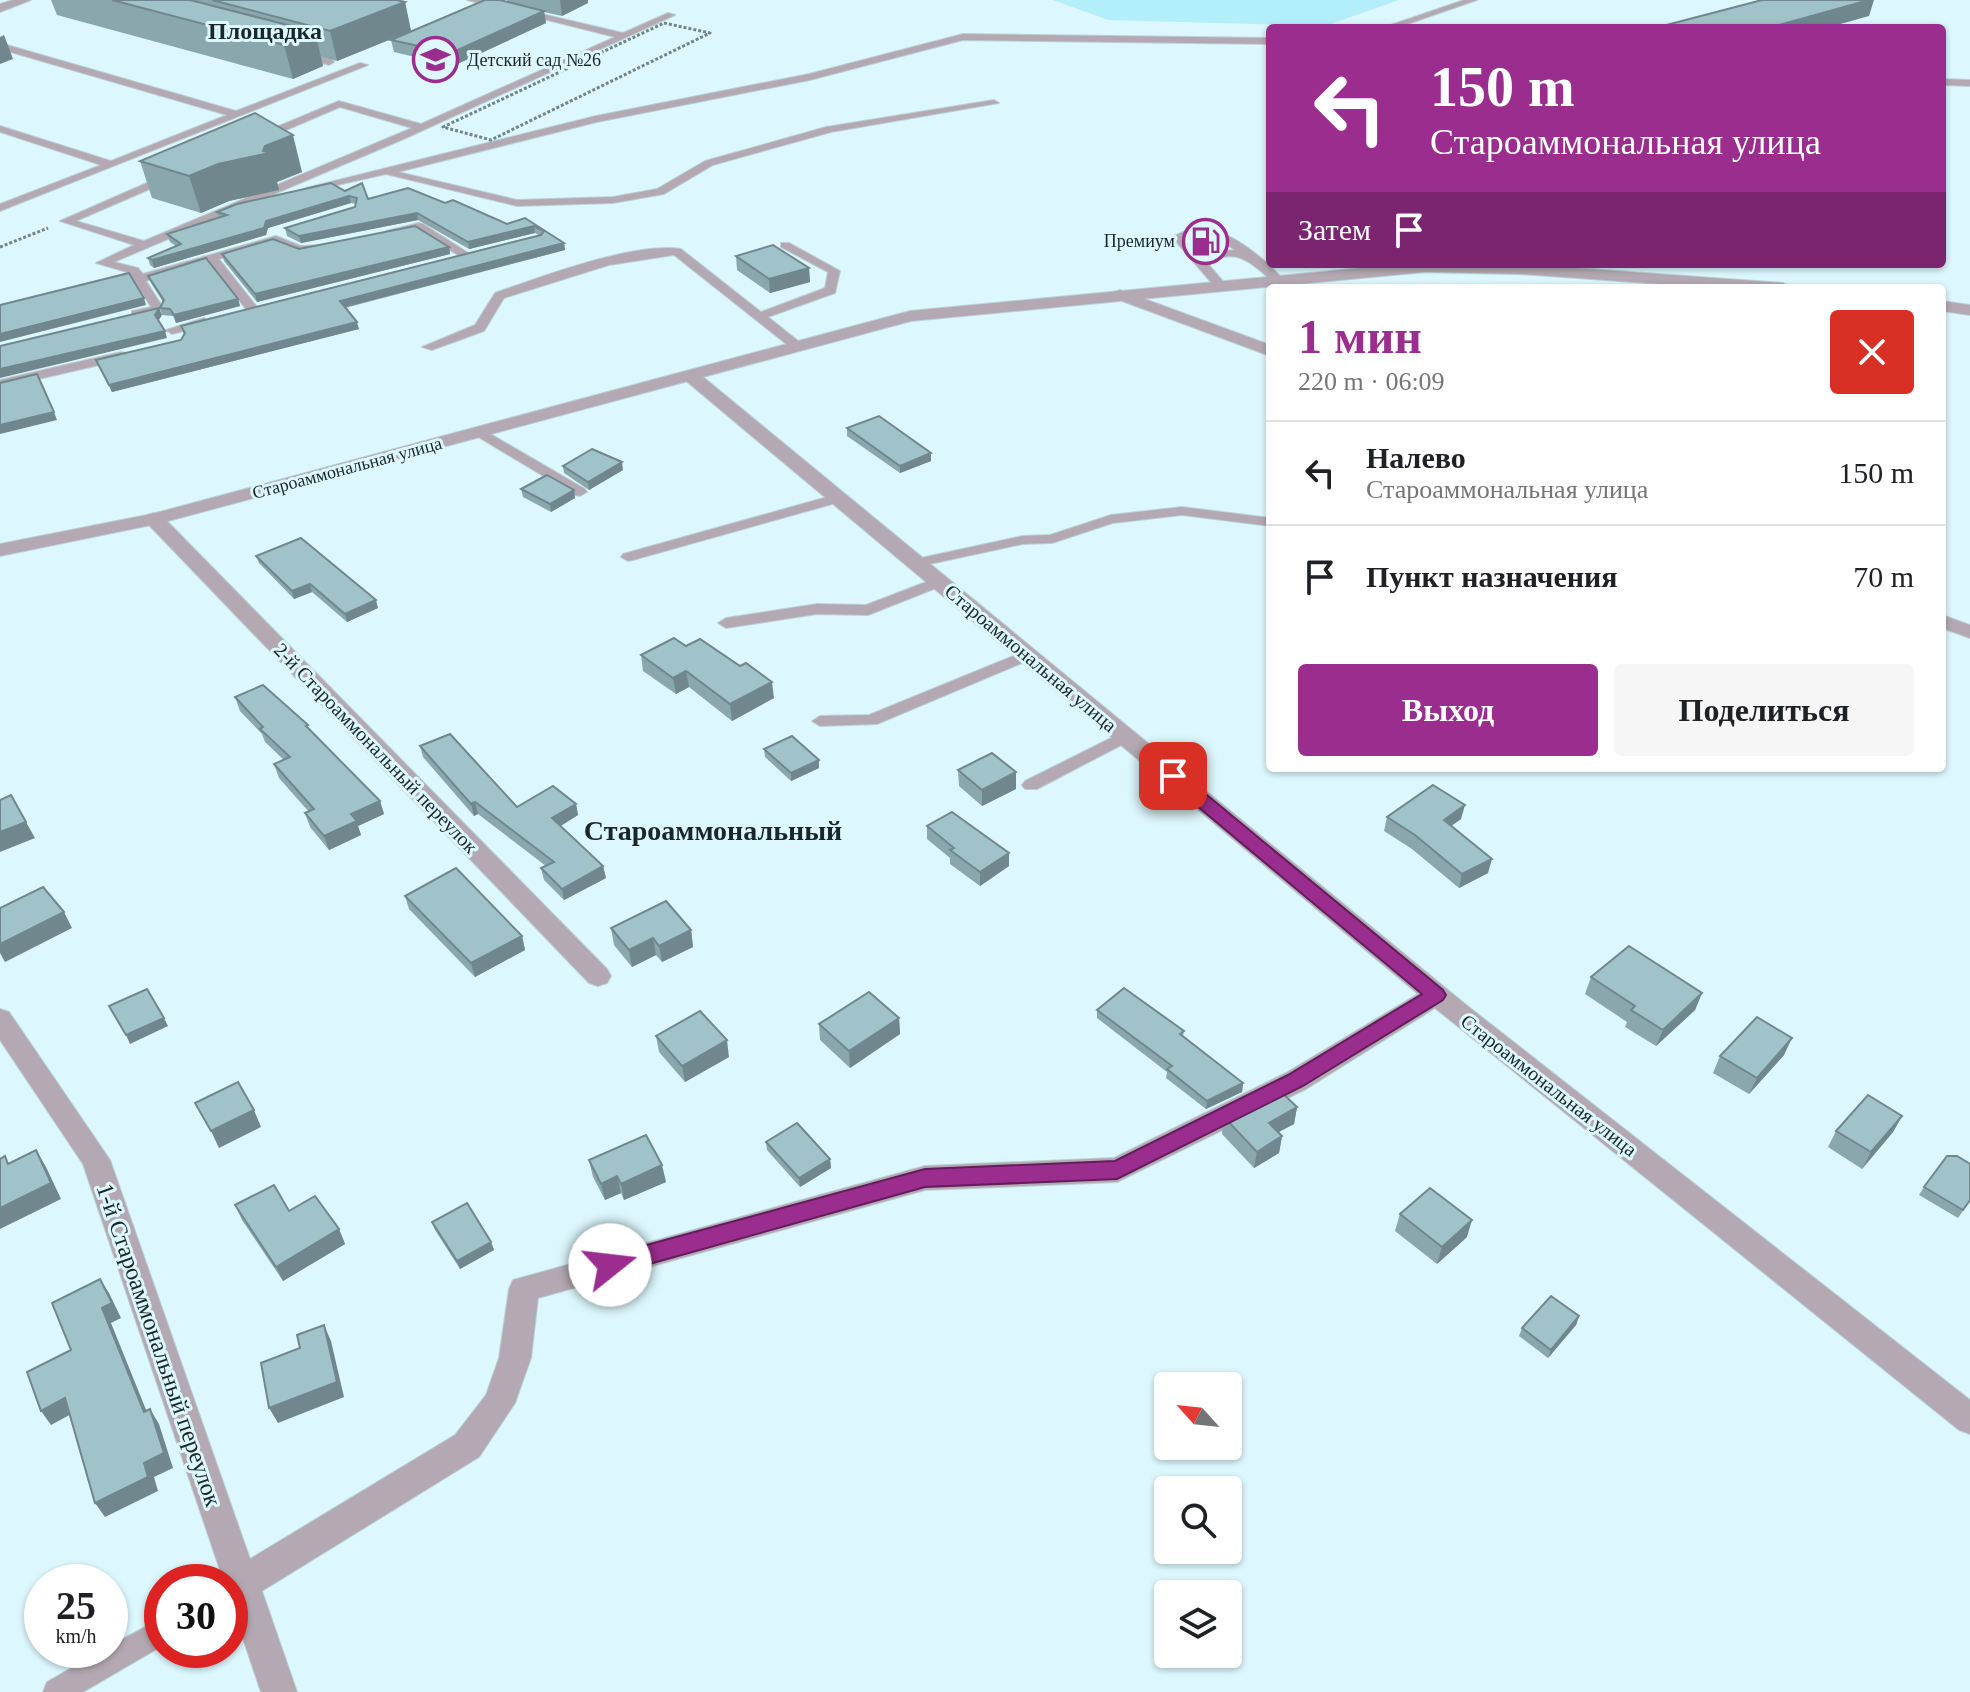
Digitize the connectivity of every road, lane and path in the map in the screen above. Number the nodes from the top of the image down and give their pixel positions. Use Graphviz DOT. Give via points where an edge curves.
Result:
graph roads {
  1 [pos="25,0"];
  2 [pos="471,0"];
  3 [pos="1473,0"];
  4 [pos="0,8"];
  5 [pos="671,15"];
  6 [pos="1399,24"];
  7 [pos="623,36"];
  8 [pos="1266,41"];
  9 [pos="0,46"];
  10 [pos="287,51"];
  11 [pos="329,62"];
  12 [pos="363,65"];
  13 [pos="1946,82"];
  14 [pos="1970,83"];
  15 [pos="994,103"];
  16 [pos="234,114"];
  17 [pos="422,127"];
  18 [pos="0,129"];
  19 [pos="253,141"];
  20 [pos="110,164"];
  21 [pos="181,172"];
  22 [pos="383,172"];
  23 [pos="234,206"];
  24 [pos="0,208"];
  25 [pos="66,221"];
  26 [pos="286,229"];
  27 [pos="374,235"];
  28 [pos="276,239"];
  29 [pos="143,244"];
  30 [pos="330,244"];
  31 [pos="785,245"];
  32 [pos="0,247"];
  33 [pos="481,253"];
  34 [pos="467,256"];
  35 [pos="211,257"];
  36 [pos="1249,257"];
  37 [pos="452,260"];
  38 [pos="1202,266"];
  39 [pos="1413,268"];
  40 [pos="1545,268"];
  41 [pos="139,279"];
  42 [pos="1277,279"];
  43 [pos="1735,284"];
  44 [pos="1220,285"];
  45 [pos="1120,295"];
  46 [pos="268,306"];
  47 [pos="1946,307"];
  48 [pos="158,309"];
  49 [pos="253,310"];
  50 [pos="1970,310"];
  51 [pos="240,313"];
  52 [pos="129,316"];
  53 [pos="760,316"];
  54 [pos="212,320"];
  55 [pos="172,330"];
  56 [pos="164,345"];
  57 [pos="428,347"];
  58 [pos="798,347"];
  59 [pos="1266,350"];
  60 [pos="134,352"];
  61 [pos="691,376"];
  62 [pos="0,384"];
  63 [pos="480,432"];
  64 [pos="580,492"];
  65 [pos="838,498"];
  66 [pos="154,519"];
  67 [pos="1266,522"];
  68 [pos="0,550"];
  69 [pos="628,557"];
  70 [pos="916,563"];
  71 [pos="939,582"];
  72 [pos="726,623"];
  73 [pos="1946,623"];
  74 [pos="1970,632"];
  75 [pos="1028,655"];
  76 [pos="820,721"];
  77 [pos="1125,736"];
  78 [pos="1031,785"];
  79 [pos="598,976"];
  80 [pos="1436,995"];
  81 [pos="0,1019"];
  82 [pos="1970,1419"];
  83 [pos="228,1564"];
  84 [pos="248,1581"];
  85 [pos="248,1617"];
  86 [pos="144,1641"];
  87 [pos="57,1692"];
  88 [pos="279,1692"];
  1 -- 4 [label="street"];
  2 -- 7 [label="lane"];
  3 -- 6 [label="lane"];
  5 -- 7 [label="lane"];
  7 -- 17 [label="lane"];
  8 -- 22 [label="lane" via="963,37 810,77 596,119"];
  9 -- 16 [label="lane"];
  10 -- 11 [label="lane"];
  12 -- 16 [label="lane"];
  13 -- 14 [label="lane"];
  15 -- 22 [label="lane" via="830,129 709,163 660,192 613,200 517,203"];
  16 -- 20 [label="lane"];
  17 -- 19 [label="lane" via="339,104"];
  17 -- 23 [label="lane"];
  18 -- 20 [label="lane"];
  20 -- 24 [label="lane"];
  21 -- 25 [label="lane"];
  22 -- 23 [label="lane"];
  23 -- 29 [label="lane"];
  25 -- 29 [label="lane"];
  25 -- 32 [label="path"];
  26 -- 28 [label="lane" via="273,233"];
  27 -- 34 [label="lane" via="419,226"];
  28 -- 30 [label="lane" via="300,250"];
  28 -- 35 [label="lane"];
  29 -- 41 [label="lane" via="102,263 134,270"];
  31 -- 53 [label="lane" via="834,271 831,290"];
  33 -- 34 [label="lane"];
  34 -- 37 [label="lane"];
  35 -- 41 [label="lane"];
  35 -- 49 [label="lane"];
  36 -- 38 [label="lane" via="1224,253"];
  36 -- 38 [label="lane" via="1212,231 1178,237"];
  36 -- 42 [label="lane"];
  38 -- 44 [label="lane"];
  39 -- 42 [label="street, Староаммональная улица"];
  40 -- 43 [label="street, Староаммональная улица"];
  41 -- 48 [label="lane"];
  42 -- 44 [label="street, Староаммональная улица"];
  44 -- 45 [label="street, Староаммональная улица"];
  45 -- 58 [label="street, Староаммональная улица" via="910,316"];
  45 -- 59 [label="street"];
  46 -- 49 [label="lane"];
  47 -- 50 [label="street"];
  48 -- 52 [label="lane"];
  48 -- 55 [label="lane"];
  49 -- 51 [label="lane"];
  53 -- 57 [label="lane" via="677,251 633,254 578,267 499,296 480,328"];
  53 -- 58 [label="lane"];
  54 -- 55 [label="lane"];
  55 -- 56 [label="lane" via="179,342"];
  58 -- 61 [label="street, Староаммональная улица"];
  60 -- 62 [label="lane"];
  61 -- 63 [label="street, Староаммональная улица"];
  61 -- 65 [label="street, Староаммональная улица"];
  63 -- 64 [label="lane"];
  63 -- 66 [label="street, Староаммональная улица"];
  65 -- 69 [label="lane"];
  65 -- 70 [label="street, Староаммональная улица"];
  66 -- 68 [label="street, Староаммональная улица"];
  66 -- 79 [label="street, 2-й Староаммональный переулок"];
  67 -- 70 [label="lane" via="1182,511 1111,519 1052,539 1023,540"];
  70 -- 71 [label="street, Староаммональная улица"];
  71 -- 72 [label="lane" via="868,610 817,609"];
  71 -- 75 [label="street, Староаммональная улица"];
  73 -- 74 [label="street"];
  75 -- 76 [label="lane" via="871,720"];
  75 -- 77 [label="street, Староаммональная улица"];
  77 -- 78 [label="lane"];
  77 -- 80 [label="street, Староаммональная улица"];
  80 -- 82 [label="street, Староаммональная улица"];
  80 -- 84 [label="street" via="1296,1081 1117,1170 925,1178 524,1289 515,1358 499,1403 467,1446"];
  81 -- 83 [label="street, 1-й Староаммональный переулок" via="96,1160"];
  85 -- 88 [label="street, 1-й Староаммональный переулок"];
  86 -- 87 [label="lane"];
}
